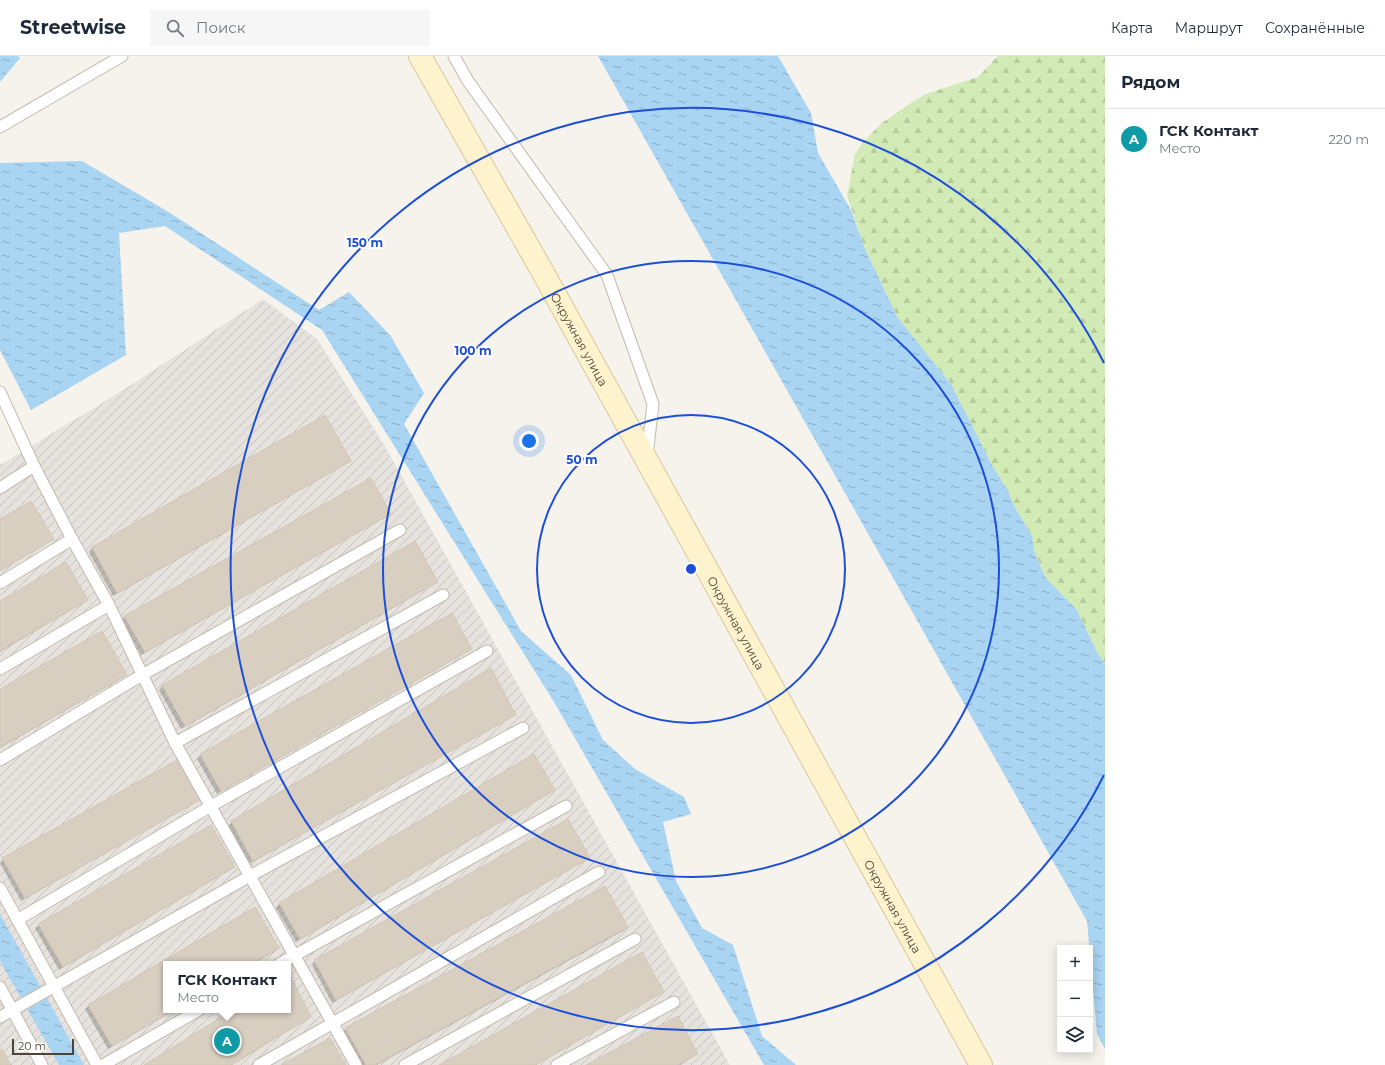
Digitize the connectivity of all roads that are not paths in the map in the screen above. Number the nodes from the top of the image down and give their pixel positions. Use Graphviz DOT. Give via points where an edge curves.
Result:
graph roads {
  1 [pos="122,56"];
  2 [pos="420,56"];
  3 [pos="454,56"];
  4 [pos="0,127"];
  5 [pos="0,392"];
  6 [pos="646,460"];
  7 [pos="34,466"];
  8 [pos="0,488"];
  9 [pos="400,530"];
  10 [pos="72,539"];
  11 [pos="0,583"];
  12 [pos="443,595"];
  13 [pos="109,605"];
  14 [pos="487,651"];
  15 [pos="0,668"];
  16 [pos="142,675"];
  17 [pos="523,728"];
  18 [pos="175,743"];
  19 [pos="0,760"];
  20 [pos="211,806"];
  21 [pos="566,806"];
  22 [pos="599,872"];
  23 [pos="250,876"];
  24 [pos="0,888"];
  25 [pos="17,920"];
  26 [pos="635,939"];
  27 [pos="294,956"];
  28 [pos="285,961"];
  29 [pos="54,986"];
  30 [pos="0,987"];
  31 [pos="674,1002"];
  32 [pos="12,1010"];
  33 [pos="194,1013"];
  34 [pos="0,1017"];
  35 [pos="332,1022"];
  36 [pos="42,1065"];
  37 [pos="98,1065"];
  38 [pos="103,1065"];
  39 [pos="259,1065"];
  40 [pos="356,1065"];
  41 [pos="405,1065"];
  42 [pos="557,1065"];
  43 [pos="981,1065"];
  1 -- 4 [label="lane"];
  2 -- 6 [label="main road, Окружная улица"];
  3 -- 6 [label="lane" via="468,81 607,275 653,404"];
  5 -- 7 [label="lane"];
  6 -- 43 [label="main road, Окружная улица"];
  7 -- 8 [label="lane"];
  7 -- 10 [label="lane"];
  9 -- 16 [label="lane"];
  10 -- 11 [label="lane"];
  10 -- 13 [label="lane"];
  12 -- 18 [label="lane"];
  13 -- 15 [label="lane"];
  13 -- 16 [label="lane"];
  14 -- 20 [label="lane"];
  16 -- 18 [label="lane"];
  16 -- 19 [label="lane"];
  17 -- 23 [label="lane"];
  18 -- 20 [label="lane"];
  20 -- 23 [label="lane"];
  20 -- 25 [label="lane"];
  21 -- 27 [label="lane"];
  22 -- 35 [label="lane"];
  23 -- 27 [label="lane"];
  23 -- 29 [label="lane"];
  24 -- 25 [label="lane"];
  25 -- 29 [label="lane"];
  26 -- 41 [label="lane"];
  27 -- 28 [label="lane"];
  27 -- 35 [label="lane"];
  29 -- 32 [label="lane"];
  29 -- 37 [label="lane"];
  30 -- 32 [label="lane"];
  31 -- 42 [label="lane"];
  32 -- 34 [label="lane"];
  32 -- 36 [label="lane"];
  33 -- 38 [label="lane"];
  35 -- 39 [label="lane"];
  35 -- 40 [label="lane"];
}
